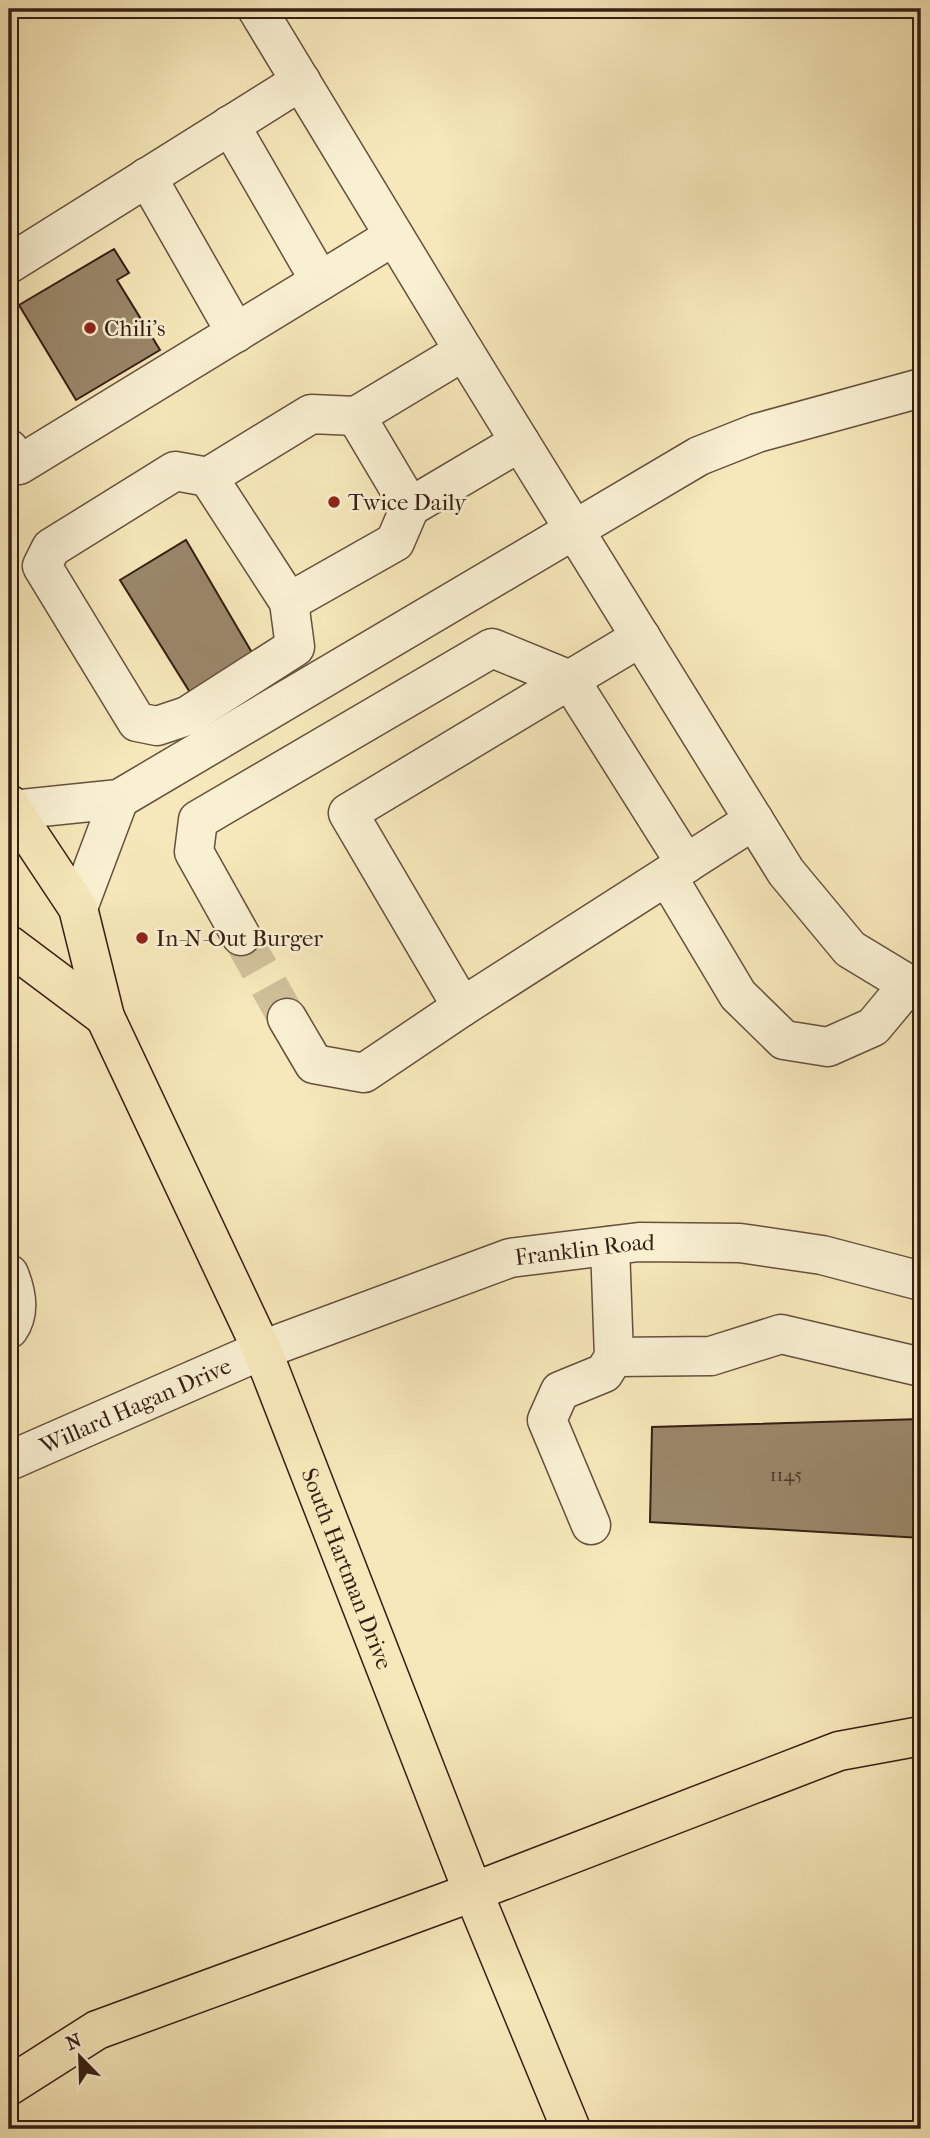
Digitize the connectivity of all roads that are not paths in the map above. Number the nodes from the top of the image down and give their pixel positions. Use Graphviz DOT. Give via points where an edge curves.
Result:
graph roads {
  1 [pos="257,9"];
  2 [pos="301,81"];
  3 [pos="230,125"];
  4 [pos="147,177"];
  5 [pos="394,236"];
  6 [pos="9,264"];
  7 [pos="320,281"];
  8 [pos="236,332"];
  9 [pos="464,351"];
  10 [pos="921,388"];
  11 [pos="356,416"];
  12 [pos="520,442"];
  13 [pos="9,449"];
  14 [pos="208,477"];
  15 [pos="410,507"];
  16 [pos="573,528"];
  17 [pos="289,602"];
  18 [pos="641,638"];
  19 [pos="570,680"];
  20 [pos="119,799"];
  21 [pos="10,807"];
  22 [pos="754,820"];
  23 [pos="676,870"];
  24 [pos="78,908"];
  25 [pos="241,936"];
  26 [pos="9,945"];
  27 [pos="915,988"];
  28 [pos="462,1007"];
  29 [pos="105,1017"];
  30 [pos="287,1018"];
  31 [pos="610,1246"];
  32 [pos="9,1274"];
  33 [pos="921,1281"];
  34 [pos="9,1329"];
  35 [pos="262,1349"];
  36 [pos="614,1357"];
  37 [pos="921,1367"];
  38 [pos="9,1461"];
  39 [pos="592,1525"];
  40 [pos="921,1736"];
  41 [pos="472,1892"];
  42 [pos="9,2086"];
  43 [pos="571,2129"];
  1 -- 2 [label="street"];
  2 -- 3 [label="street"];
  2 -- 5 [label="street"];
  3 -- 4 [label="street"];
  3 -- 7 [label="street"];
  4 -- 6 [label="street"];
  4 -- 8 [label="street"];
  5 -- 7 [label="street"];
  5 -- 9 [label="street"];
  7 -- 8 [label="street"];
  8 -- 13 [label="street" via="19,466"];
  9 -- 11 [label="street"];
  9 -- 12 [label="street"];
  10 -- 16 [label="street" via="757,433 699,456"];
  11 -- 14 [label="street" via="310,414"];
  11 -- 15 [label="street"];
  12 -- 15 [label="street"];
  12 -- 16 [label="street"];
  14 -- 17 [label="street"];
  14 -- 17 [label="street" via="175,471 51,548 42,566 137,722 157,726 187,716 295,647"];
  15 -- 17 [label="street" via="395,542"];
  16 -- 18 [label="street"];
  16 -- 20 [label="street"];
  18 -- 19 [label="street"];
  18 -- 22 [label="street"];
  19 -- 23 [label="street"];
  19 -- 25 [label="street" via="492,648 198,820 194,852"];
  19 -- 28 [label="street" via="348,813"];
  20 -- 21 [label="street"];
  20 -- 24 [label="street"];
  21 -- 24 [label="main road, South Hartman Drive"];
  22 -- 23 [label="street"];
  22 -- 27 [label="street" via="786,872 850,949"];
  23 -- 27 [label="street" via="738,995 784,1040 828,1047 873,1027"];
  23 -- 28 [label="street"];
  24 -- 29 [label="main road, South Hartman Drive"];
  26 -- 29 [label="main road, South Hartman Drive"];
  28 -- 30 [label="street" via="364,1073 314,1064"];
  29 -- 35 [label="main road, South Hartman Drive"];
  31 -- 33 [label="street, Franklin Road" via="740,1243 822,1255"];
  31 -- 35 [label="street, Franklin Road" via="510,1258"];
  31 -- 36 [label="street"];
  32 -- 34 [label="street" via="16,1290"];
  35 -- 38 [label="street, Willard Hagan Drive"];
  35 -- 41 [label="main road, South Hartman Drive"];
  36 -- 37 [label="street" via="711,1356 781,1334"];
  36 -- 39 [label="street" via="604,1373 560,1391 547,1420"];
  40 -- 41 [label="main road" via="839,1751"];
  41 -- 42 [label="main road" via="97,2030"];
  41 -- 43 [label="main road, South Hartman Drive"];
}
